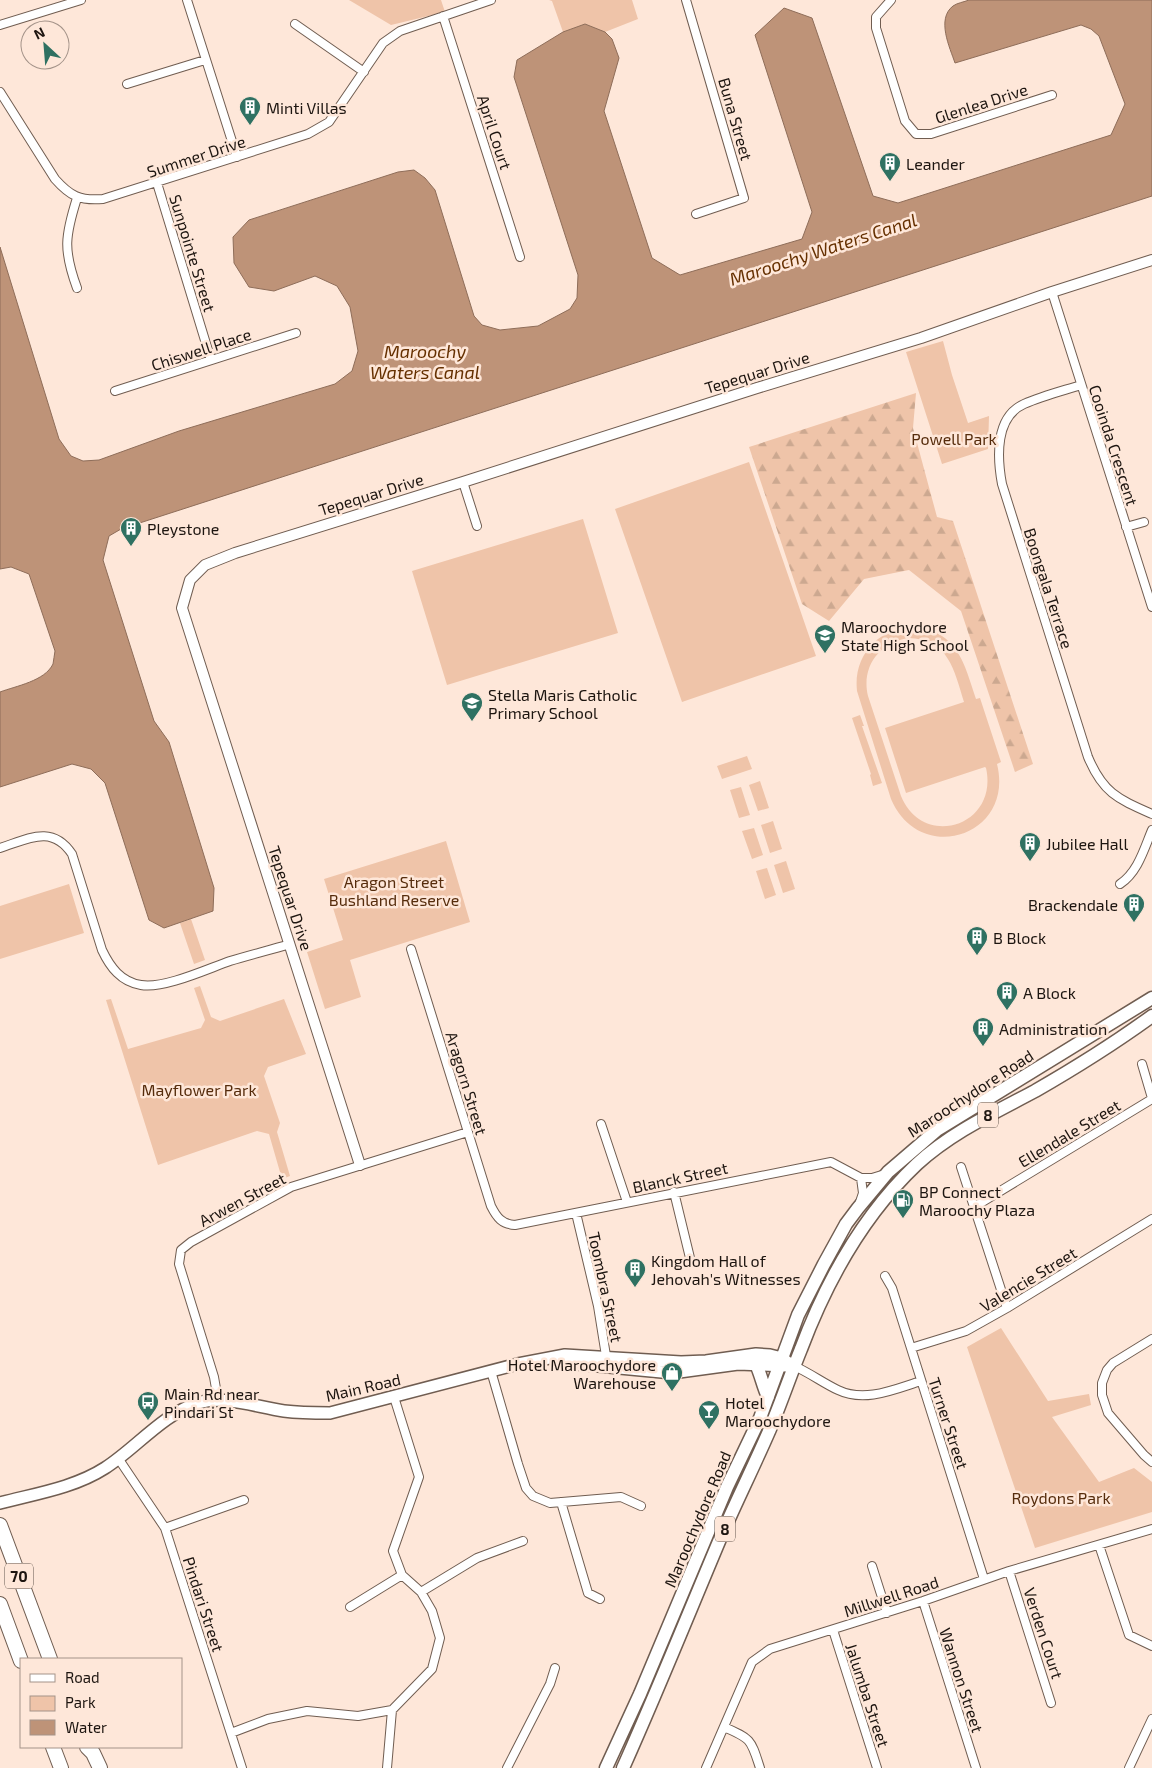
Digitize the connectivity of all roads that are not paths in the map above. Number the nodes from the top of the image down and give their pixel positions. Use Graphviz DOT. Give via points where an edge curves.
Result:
graph roads {
  1 [pos="81,0"];
  2 [pos="187,0"];
  3 [pos="491,0"];
  4 [pos="686,0"];
  5 [pos="890,0"];
  6 [pos="443,16"];
  7 [pos="295,24"];
  8 [pos="0,25"];
  9 [pos="205,60"];
  10 [pos="364,72"];
  11 [pos="127,84"];
  12 [pos="0,93"];
  13 [pos="1052,95"];
  14 [pos="237,157"];
  15 [pos="158,183"];
  16 [pos="77,198"];
  17 [pos="696,214"];
  18 [pos="520,257"];
  19 [pos="1152,260"];
  20 [pos="77,288"];
  21 [pos="1052,292"];
  22 [pos="296,333"];
  23 [pos="211,360"];
  24 [pos="1081,386"];
  25 [pos="115,391"];
  26 [pos="463,482"];
  27 [pos="1144,522"];
  28 [pos="477,526"];
  29 [pos="1126,527"];
  30 [pos="1152,607"];
  31 [pos="1152,814"];
  32 [pos="1152,830"];
  33 [pos="0,848"];
  34 [pos="1120,884"];
  35 [pos="290,944"];
  36 [pos="411,949"];
  37 [pos="1152,998"];
  38 [pos="1152,1016"];
  39 [pos="1142,1064"];
  40 [pos="1152,1099"];
  41 [pos="601,1124"];
  42 [pos="468,1132"];
  43 [pos="360,1165"];
  44 [pos="961,1167"];
  45 [pos="886,1174"];
  46 [pos="860,1178"];
  47 [pos="674,1192"];
  48 [pos="627,1202"];
  49 [pos="974,1207"];
  50 [pos="858,1208"];
  51 [pos="576,1213"];
  52 [pos="1152,1219"];
  53 [pos="502,1222"];
  54 [pos="691,1262"];
  55 [pos="885,1276"];
  56 [pos="1007,1308"];
  57 [pos="1152,1339"];
  58 [pos="911,1348"];
  59 [pos="606,1361"];
  60 [pos="780,1363"];
  61 [pos="756,1364"];
  62 [pos="794,1366"];
  63 [pos="491,1371"];
  64 [pos="921,1381"];
  65 [pos="394,1397"];
  66 [pos="768,1397"];
  67 [pos="218,1400"];
  68 [pos="118,1458"];
  69 [pos="1152,1462"];
  70 [pos="244,1500"];
  71 [pos="561,1502"];
  72 [pos="0,1503"];
  73 [pos="641,1506"];
  74 [pos="0,1525"];
  75 [pos="165,1528"];
  76 [pos="1152,1529"];
  77 [pos="523,1541"];
  78 [pos="1099,1545"];
  79 [pos="872,1566"];
  80 [pos="1009,1571"];
  81 [pos="402,1575"];
  82 [pos="984,1579"];
  83 [pos="421,1592"];
  84 [pos="600,1599"];
  85 [pos="923,1601"];
  86 [pos="0,1604"];
  87 [pos="350,1607"];
  88 [pos="887,1613"];
  89 [pos="833,1630"];
  90 [pos="1152,1646"];
  91 [pos="20,1658"];
  92 [pos="50,1658"];
  93 [pos="555,1668"];
  94 [pos="1051,1703"];
  95 [pos="392,1710"];
  96 [pos="1152,1719"];
  97 [pos="724,1727"];
  98 [pos="231,1733"];
  99 [pos="46,1748"];
  100 [pos="53,1748"];
  101 [pos="82,1748"];
  102 [pos="88,1748"];
  103 [pos="53,1768"];
  104 [pos="61,1768"];
  105 [pos="90,1768"];
  106 [pos="100,1768"];
  107 [pos="242,1768"];
  108 [pos="387,1768"];
  109 [pos="506,1768"];
  110 [pos="606,1768"];
  111 [pos="622,1768"];
  112 [pos="706,1768"];
  113 [pos="760,1768"];
  114 [pos="877,1768"];
  115 [pos="976,1768"];
  116 [pos="1129,1768"];
  1 -- 8 [label="street"];
  2 -- 9 [label="street"];
  3 -- 6 [label="street, Summer Drive"];
  4 -- 17 [label="street, Buna Street" via="744,198"];
  5 -- 13 [label="street, Glenlea Drive" via="876,18 876,28 905,121 916,134 931,134"];
  6 -- 10 [label="street, Summer Drive" via="400,31 382,43"];
  6 -- 18 [label="street, April Court"];
  7 -- 10 [label="street"];
  9 -- 11 [label="street"];
  9 -- 14 [label="street"];
  10 -- 14 [label="street, Summer Drive" via="328,122 308,134"];
  12 -- 16 [label="street" via="55,179"];
  14 -- 15 [label="street, Summer Drive"];
  15 -- 16 [label="street, Summer Drive" via="102,199"];
  15 -- 23 [label="street, Sunpointe Street"];
  16 -- 20 [label="street" via="69,223 66,251"];
  19 -- 21 [label="street, Tepequar Drive"];
  21 -- 24 [label="street, Cooinda Crescent"];
  21 -- 26 [label="street, Tepequar Drive" via="921,338 747,390"];
  22 -- 23 [label="street, Chiswell Place"];
  23 -- 25 [label="street, Chiswell Place"];
  24 -- 29 [label="street, Cooinda Crescent"];
  24 -- 31 [label="street, Boongala Terrace" via="1024,404 1009,416 1000,443 1000,472 1094,772 1118,799"];
  26 -- 28 [label="street"];
  26 -- 35 [label="street, Tepequar Drive" via="235,553 205,565 190,580 182,608"];
  27 -- 29 [label="street"];
  29 -- 30 [label="street, Cooinda Crescent"];
  32 -- 34 [label="street" via="1134,872"];
  33 -- 35 [label="street" via="42,836 56,838 66,845 72,854 109,965 130,982 156,985"];
  35 -- 43 [label="street, Tepequar Drive"];
  36 -- 42 [label="street, Aragorn Street"];
  37 -- 45 [label="main road, Maroochydore Road / 8" via="937,1130"];
  38 -- 62 [label="main road, Maroochydore Road / 8" via="1070,1070 964,1129 936,1148 902,1179 865,1223 842,1261 817,1309"];
  39 -- 40 [label="street"];
  40 -- 49 [label="street, Ellendale Street"];
  41 -- 48 [label="street"];
  42 -- 43 [label="street, Arwen Street"];
  42 -- 53 [label="street, Aragorn Street" via="491,1206"];
  43 -- 67 [label="street, Arwen Street" via="291,1187 181,1250 179,1264"];
  44 -- 49 [label="street"];
  45 -- 46 [label="street"];
  45 -- 50 [label="main road, Maroochydore Road / 8"];
  46 -- 47 [label="street, Blanck Street" via="831,1162"];
  46 -- 50 [label="street" via="863,1193"];
  47 -- 48 [label="street, Blanck Street"];
  47 -- 54 [label="street"];
  48 -- 51 [label="street, Blanck Street"];
  49 -- 56 [label="street"];
  50 -- 60 [label="main road, Maroochydore Road / 8" via="811,1289"];
  51 -- 53 [label="street, Blanck Street" via="515,1225"];
  51 -- 59 [label="street, Toombra Street" via="598,1306"];
  52 -- 56 [label="street, Valencie Street"];
  55 -- 58 [label="street, Turner Street" via="892,1288"];
  56 -- 58 [label="street, Valencie Street" via="966,1331"];
  57 -- 69 [label="street" via="1113,1363 1102,1383 1102,1395 1108,1413"];
  58 -- 64 [label="street, Turner Street"];
  59 -- 60 [label="main road, Main Road" via="706,1361 751,1354 770,1355"];
  59 -- 61 [label="main road, Main Road" via="672,1372"];
  59 -- 63 [label="main road, Main Road" via="565,1355"];
  60 -- 61 [label="main road, Main Road"];
  60 -- 62 [label="main road, Main Road"];
  60 -- 66 [label="main road, Maroochydore Road / 8"];
  61 -- 66 [label="main road"];
  62 -- 64 [label="street" via="840,1391 857,1395 875,1394"];
  62 -- 111 [label="main road, Maroochydore Road / 8" via="770,1430"];
  63 -- 65 [label="main road, Main Road"];
  63 -- 71 [label="street" via="526,1488 533,1496 550,1503"];
  64 -- 82 [label="street, Turner Street"];
  65 -- 67 [label="main road, Main Road" via="330,1413 305,1413"];
  65 -- 81 [label="street" via="419,1476 393,1551"];
  66 -- 110 [label="main road, Maroochydore Road / 8"];
  67 -- 68 [label="main road, Main Road" via="199,1403 174,1415"];
  68 -- 72 [label="main road, Main Road" via="91,1476"];
  68 -- 75 [label="street, Pindari Street"];
  70 -- 75 [label="street"];
  71 -- 73 [label="street" via="621,1497"];
  71 -- 84 [label="street" via="588,1593"];
  74 -- 92 [label="highway, 70"];
  75 -- 98 [label="street, Pindari Street"];
  76 -- 78 [label="street, Millwell Road"];
  77 -- 83 [label="street" via="477,1558"];
  78 -- 80 [label="street, Millwell Road"];
  78 -- 90 [label="street" via="1129,1635"];
  79 -- 88 [label="street"];
  80 -- 82 [label="street, Millwell Road"];
  80 -- 94 [label="street, Verden Court"];
  81 -- 83 [label="street"];
  81 -- 87 [label="street"];
  82 -- 85 [label="street, Millwell Road"];
  83 -- 95 [label="street" via="432,1611 440,1638 432,1669"];
  85 -- 88 [label="street, Millwell Road"];
  85 -- 115 [label="street, Wannon Street"];
  86 -- 91 [label="highway, 70"];
  88 -- 89 [label="street, Millwell Road"];
  89 -- 97 [label="street, Millwell Road" via="770,1650 752,1662"];
  89 -- 114 [label="street, Jalumba Street"];
  93 -- 109 [label="street" via="550,1684"];
  95 -- 98 [label="street" via="358,1716 307,1712 268,1719"];
  95 -- 108 [label="street"];
  96 -- 116 [label="street"];
  97 -- 112 [label="street, Millwell Road"];
  97 -- 113 [label="street" via="752,1742"];
  98 -- 107 [label="street, Pindari Street"];
  99 -- 103 [label="highway"];
  100 -- 104 [label="highway"];
  101 -- 105 [label="highway"];
  102 -- 106 [label="highway"];
}
